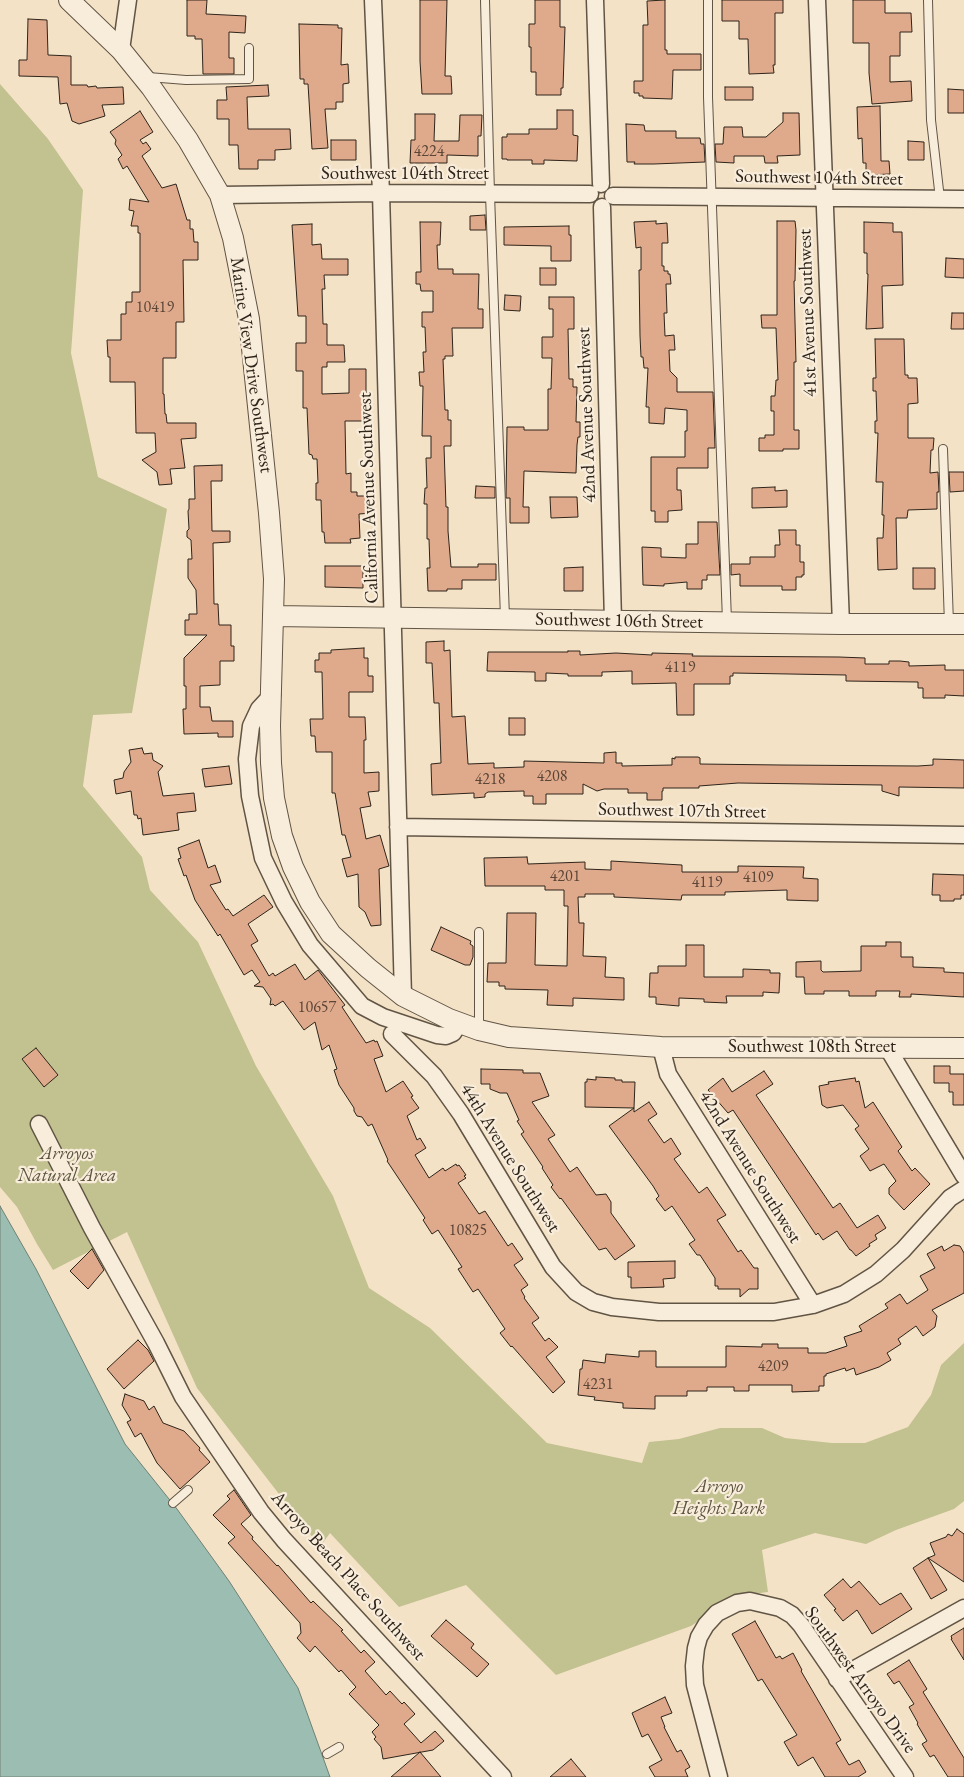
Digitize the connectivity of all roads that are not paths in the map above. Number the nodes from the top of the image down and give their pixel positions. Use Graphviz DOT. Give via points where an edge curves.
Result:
graph roads {
  1 [pos="69,0"];
  2 [pos="128,0"];
  3 [pos="373,0"];
  4 [pos="485,0"];
  5 [pos="595,0"];
  6 [pos="708,0"];
  7 [pos="817,0"];
  8 [pos="928,0"];
  9 [pos="249,48"];
  10 [pos="121,50"];
  11 [pos="144,77"];
  12 [pos="596,189"];
  13 [pos="381,193"];
  14 [pos="490,194"];
  15 [pos="220,195"];
  16 [pos="712,197"];
  17 [pos="824,198"];
  18 [pos="940,199"];
  19 [pos="964,199"];
  20 [pos="607,202"];
  21 [pos="943,449"];
  22 [pos="274,616"];
  23 [pos="393,618"];
  24 [pos="505,620"];
  25 [pos="613,621"];
  26 [pos="727,623"];
  27 [pos="841,624"];
  28 [pos="956,624"];
  29 [pos="272,695"];
  30 [pos="398,827"];
  31 [pos="964,835"];
  32 [pos="479,932"];
  33 [pos="403,996"];
  34 [pos="460,1022"];
  35 [pos="479,1030"];
  36 [pos="392,1034"];
  37 [pos="661,1047"];
  38 [pos="887,1047"];
  39 [pos="964,1048"];
  40 [pos="39,1124"];
  41 [pos="964,1176"];
  42 [pos="964,1189"];
  43 [pos="813,1305"];
  44 [pos="188,1490"];
  45 [pos="173,1503"];
  46 [pos="964,1608"];
  47 [pos="837,1679"];
  48 [pos="339,1747"];
  49 [pos="327,1754"];
  50 [pos="503,1777"];
  51 [pos="719,1777"];
  52 [pos="905,1777"];
  1 -- 10 [label="street, Marine View Drive Southwest"];
  2 -- 10 [label="street"];
  3 -- 13 [label="street, California Avenue Southwest"];
  4 -- 14 [label="lane"];
  5 -- 12 [label="street"];
  6 -- 16 [label="lane"];
  7 -- 17 [label="street, 41st Avenue Southwest"];
  8 -- 18 [label="lane" via="931,120"];
  9 -- 11 [label="lane" via="249,79"];
  10 -- 11 [label="street, Marine View Drive Southwest"];
  11 -- 15 [label="street, Marine View Drive Southwest" via="188,140"];
  12 -- 14 [label="street, Southwest 104th Street"];
  12 -- 20 [label="street" via="608,186"];
  13 -- 14 [label="street, Southwest 104th Street"];
  13 -- 15 [label="street, Southwest 104th Street"];
  13 -- 23 [label="street, California Avenue Southwest"];
  14 -- 24 [label="lane"];
  15 -- 22 [label="street, Marine View Drive Southwest" via="233,238 249,319 269,513"];
  16 -- 17 [label="street, Southwest 104th Street"];
  16 -- 20 [label="street, Southwest 104th Street"];
  16 -- 26 [label="lane"];
  17 -- 18 [label="street, Southwest 104th Street"];
  17 -- 27 [label="street, 41st Avenue Southwest"];
  18 -- 19 [label="street, Southwest 104th Street"];
  20 -- 25 [label="street, 42nd Avenue Southwest"];
  21 -- 28 [label="lane"];
  22 -- 23 [label="street, Southwest 106th Street"];
  22 -- 29 [label="street, Marine View Drive Southwest"];
  23 -- 24 [label="street, Southwest 106th Street"];
  23 -- 30 [label="street, California Avenue Southwest"];
  24 -- 25 [label="street, Southwest 106th Street"];
  25 -- 26 [label="street, Southwest 106th Street"];
  26 -- 27 [label="street, Southwest 106th Street"];
  27 -- 28 [label="street, Southwest 106th Street"];
  29 -- 33 [label="street, Marine View Drive Southwest" via="274,798 293,867 331,934"];
  29 -- 34 [label="street" via="251,726 247,759 250,796 263,858 284,902 310,945 362,1006 383,1017 437,1035 453,1033"];
  30 -- 31 [label="street, Southwest 107th Street"];
  30 -- 33 [label="street, California Avenue Southwest"];
  32 -- 35 [label="lane"];
  33 -- 34 [label="street, Marine View Drive Southwest"];
  34 -- 35 [label="street, Marine View Drive Southwest"];
  35 -- 37 [label="street, Marine View Drive Southwest" via="509,1037"];
  36 -- 43 [label="street, 44th Avenue Southwest" via="434,1076 461,1114 553,1267 576,1292 593,1302 612,1307 659,1312 774,1312"];
  37 -- 38 [label="street, Southwest 108th Street"];
  37 -- 43 [label="street, 42nd Avenue Southwest" via="668,1074"];
  38 -- 39 [label="street, Southwest 108th Street"];
  38 -- 41 [label="street"];
  40 -- 50 [label="street, Arroyo Beach Place Southwest" via="183,1397 261,1512"];
  42 -- 43 [label="street" via="950,1198 903,1250 876,1274 844,1294"];
  44 -- 45 [label="lane"];
  46 -- 47 [label="street"];
  47 -- 51 [label="street, Southwest Arroyo Drive" via="801,1625 780,1608 750,1601 737,1603 717,1613 699,1637 694,1666 695,1685"];
  47 -- 52 [label="street, Southwest Arroyo Drive"];
  48 -- 49 [label="lane"];
}
